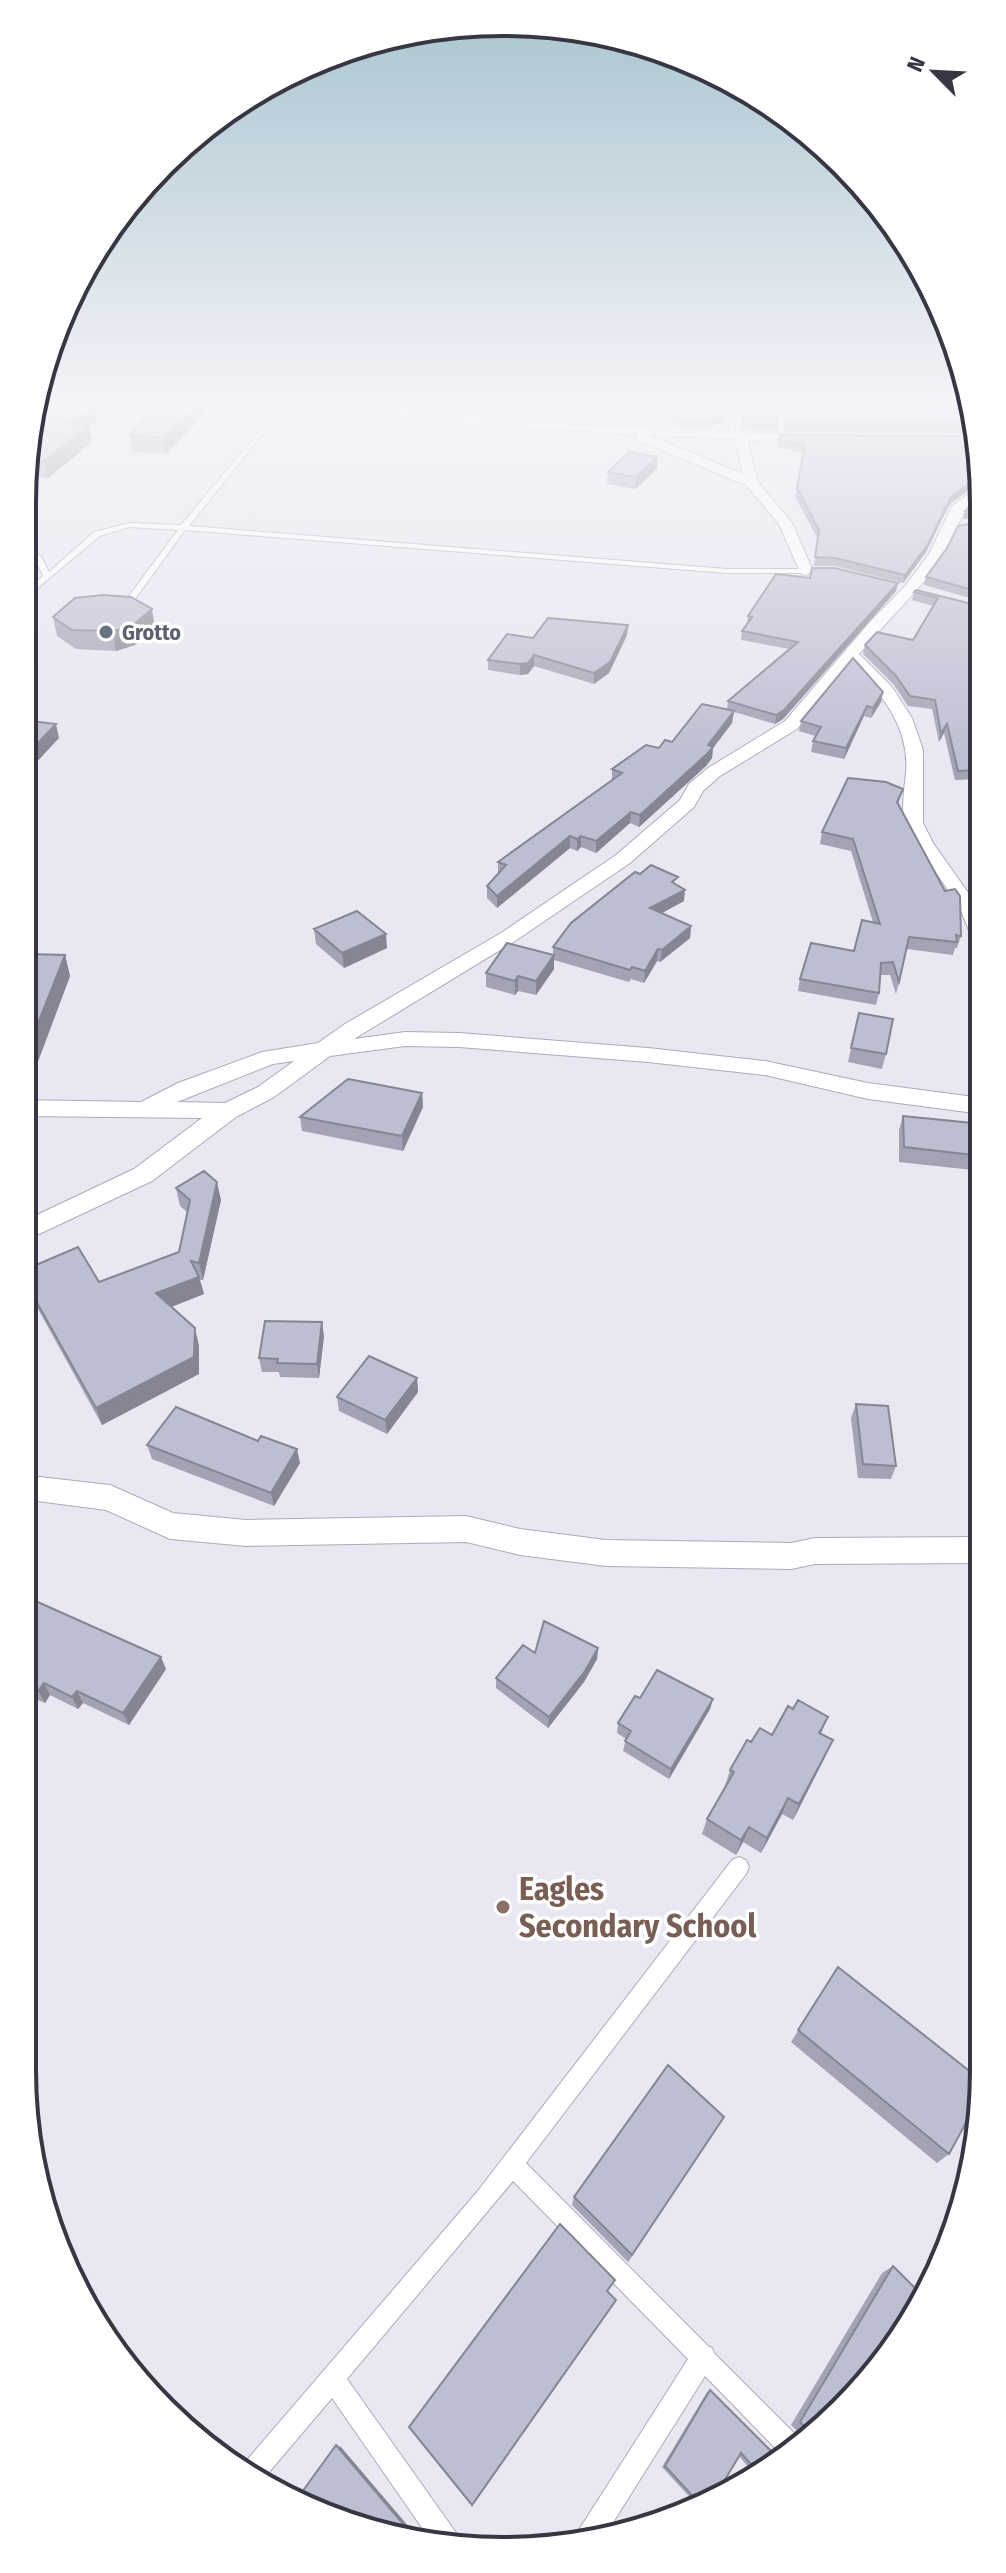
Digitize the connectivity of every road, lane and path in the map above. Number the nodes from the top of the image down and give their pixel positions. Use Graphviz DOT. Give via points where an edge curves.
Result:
graph roads {
  1 [pos="185,524"];
  2 [pos="785,524"];
  3 [pos="949,524"];
  4 [pos="970,525"];
  5 [pos="182,527"];
  6 [pos="946,529"];
  7 [pos="36,557"];
  8 [pos="806,571"];
  9 [pos="833,571"];
  10 [pos="47,576"];
  11 [pos="36,586"];
  12 [pos="127,604"];
  13 [pos="850,654"];
  14 [pos="970,906"];
  15 [pos="325,1049"];
  16 [pos="970,1104"];
  17 [pos="36,1108"];
  18 [pos="144,1110"];
  19 [pos="228,1111"];
  20 [pos="36,1226"];
  21 [pos="36,1489"];
  22 [pos="970,1550"];
  23 [pos="739,1867"];
  24 [pos="512,2164"];
  25 [pos="704,2356"];
  26 [pos="333,2379"];
  27 [pos="785,2441"];
  28 [pos="258,2467"];
  29 [pos="595,2528"];
  30 [pos="441,2533"];
  1 -- 5 [label="lane"];
  2 -- 8 [label="street"];
  3 -- 6 [label="street"];
  4 -- 6 [label="street"];
  5 -- 8 [label="lane" via="652,566"];
  5 -- 10 [label="lane" via="110,528"];
  5 -- 12 [label="lane"];
  6 -- 13 [label="street" via="936,555 911,589"];
  7 -- 10 [label="lane"];
  8 -- 9 [label="lane"];
  10 -- 11 [label="lane"];
  13 -- 14 [label="street" via="884,686 905,720 912,736 916,829"];
  13 -- 15 [label="street" via="791,725 714,772 695,788 688,803 623,859"];
  15 -- 16 [label="street" via="405,1039 591,1049 765,1068 868,1091"];
  15 -- 18 [label="street" via="270,1057"];
  15 -- 19 [label="street" via="266,1092"];
  17 -- 18 [label="street"];
  18 -- 19 [label="street"];
  19 -- 20 [label="street" via="143,1175"];
  21 -- 22 [label="street" via="110,1498 170,1526 246,1533 466,1529 606,1553 791,1556 815,1551"];
  23 -- 24 [label="lane"];
  24 -- 25 [label="lane"];
  24 -- 26 [label="lane"];
  25 -- 27 [label="lane"];
  25 -- 29 [label="lane"];
  26 -- 28 [label="lane"];
  26 -- 30 [label="lane"];
}
